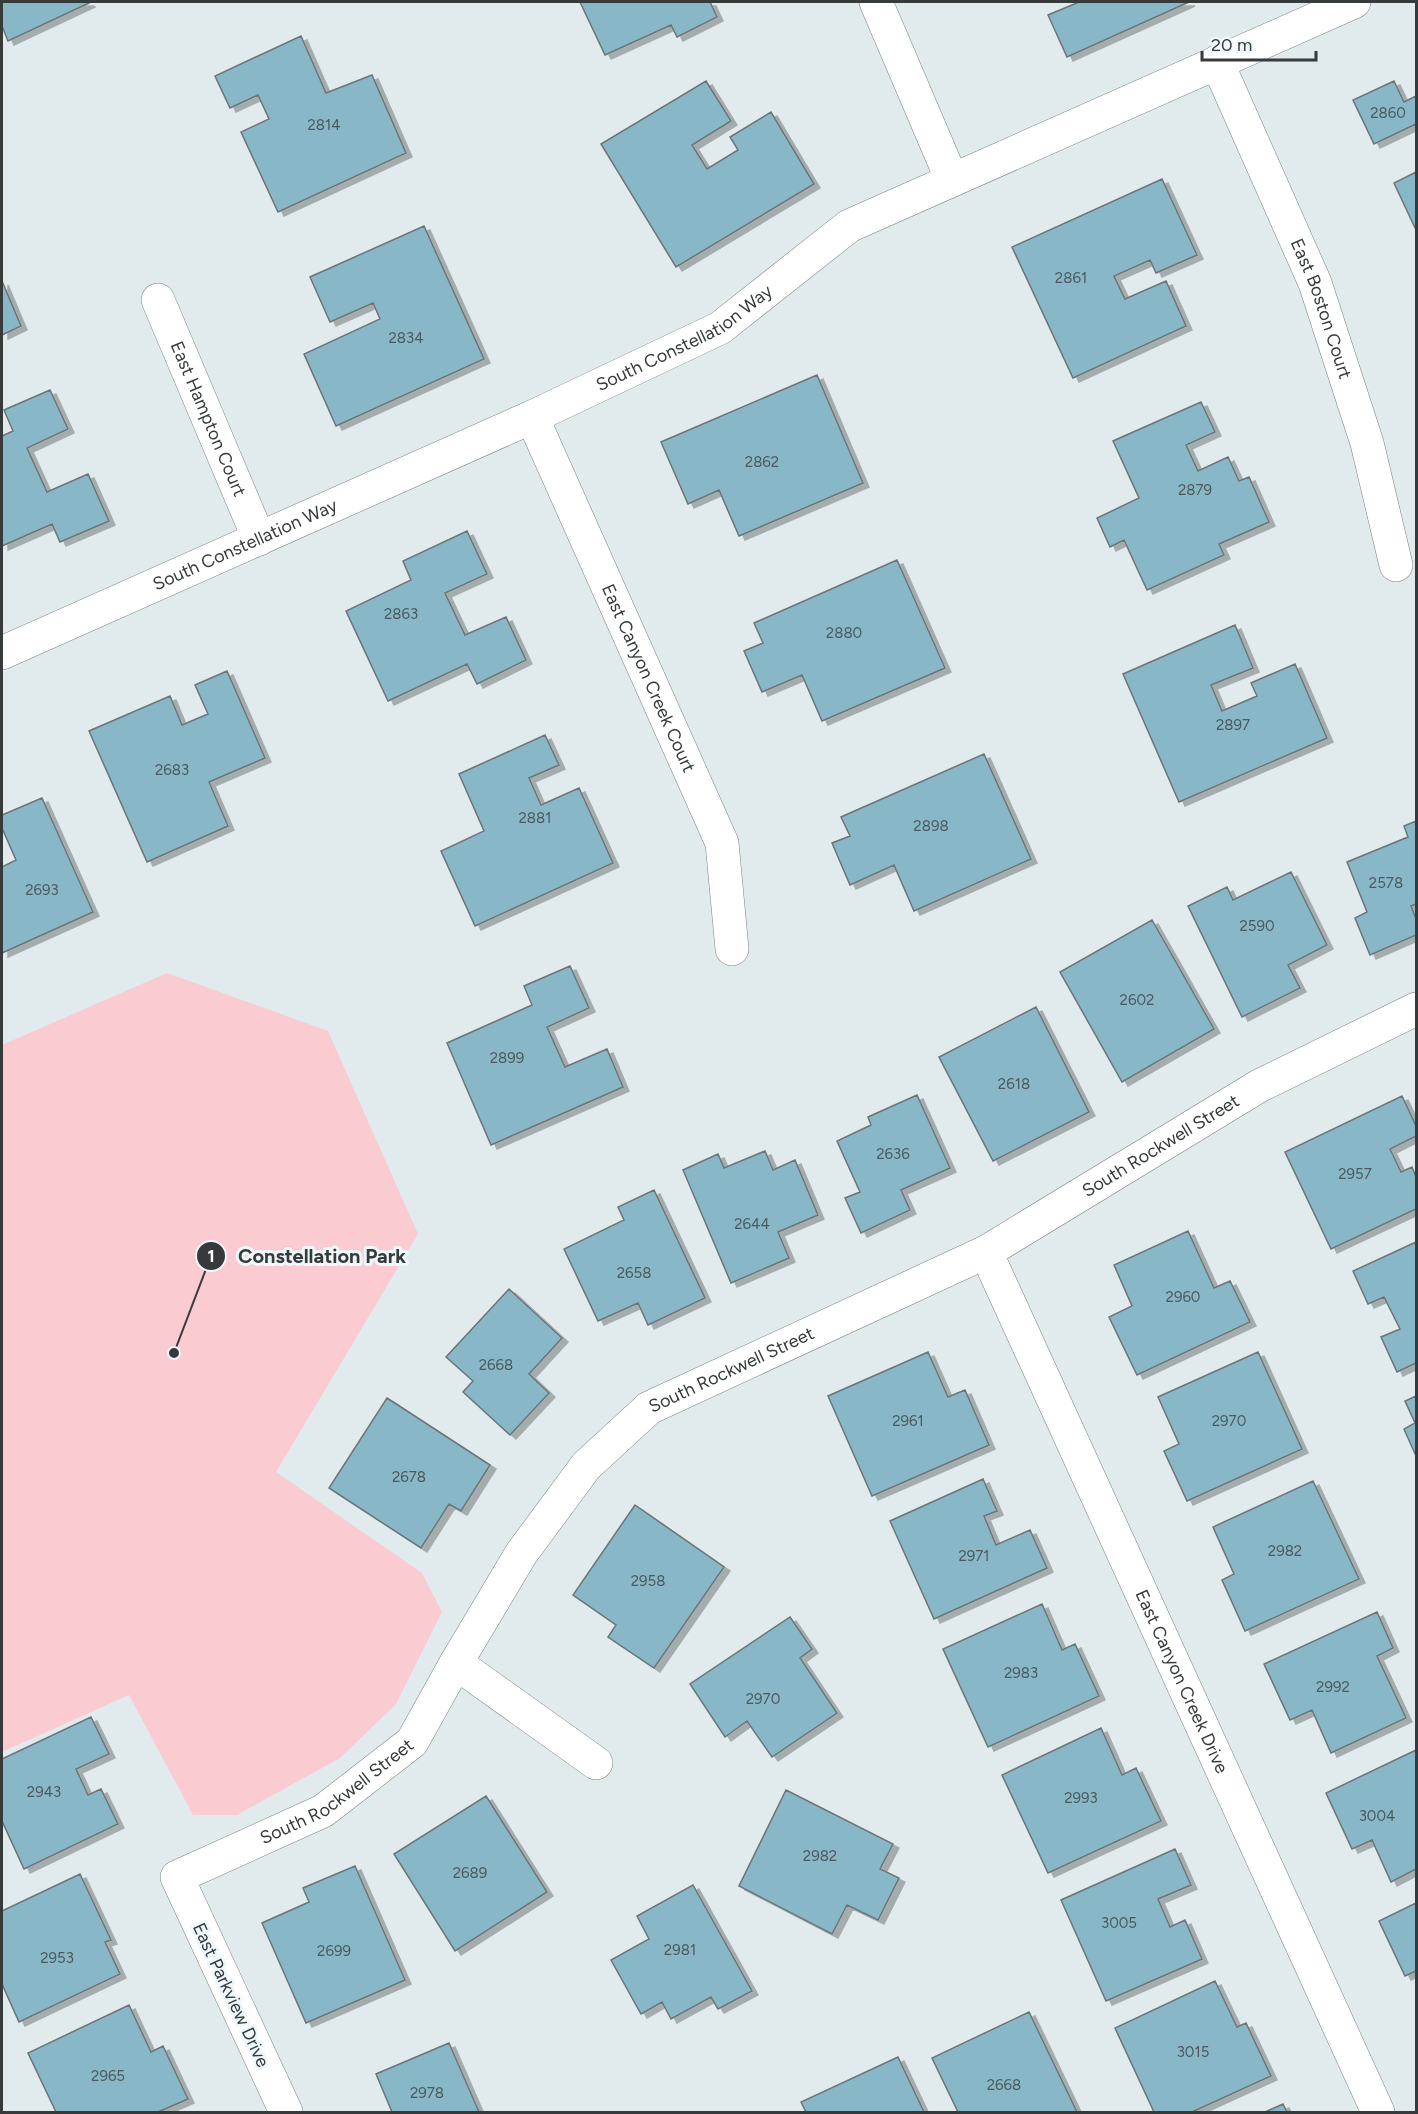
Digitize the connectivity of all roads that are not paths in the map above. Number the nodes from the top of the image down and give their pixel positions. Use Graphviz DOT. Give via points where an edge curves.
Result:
graph roads {
  1 [pos="876,2"];
  2 [pos="1354,2"];
  3 [pos="1217,62"];
  4 [pos="952,180"];
  5 [pos="158,300"];
  6 [pos="532,417"];
  7 [pos="259,539"];
  8 [pos="1396,565"];
  9 [pos="2,653"];
  10 [pos="732,949"];
  11 [pos="1416,1009"];
  12 [pos="986,1252"];
  13 [pos="456,1663"];
  14 [pos="596,1763"];
  15 [pos="177,1877"];
  16 [pos="286,2112"];
  17 [pos="1378,2112"];
  1 -- 4 [label="street"];
  2 -- 3 [label="street, South Constellation Way"];
  3 -- 4 [label="street, South Constellation Way"];
  3 -- 8 [label="street, East Boston Court" via="1315,283 1366,443"];
  4 -- 6 [label="street, South Constellation Way" via="849,226 720,328"];
  5 -- 7 [label="street, East Hampton Court"];
  6 -- 7 [label="street, South Constellation Way"];
  6 -- 10 [label="street, East Canyon Creek Court" via="722,843"];
  7 -- 9 [label="street, South Constellation Way"];
  11 -- 12 [label="street, South Rockwell Street" via="1259,1086"];
  12 -- 13 [label="street, South Rockwell Street" via="649,1408 586,1466 521,1554"];
  12 -- 17 [label="street, East Canyon Creek Drive"];
  13 -- 14 [label="street"];
  13 -- 15 [label="street, South Rockwell Street" via="412,1742 323,1812"];
  15 -- 16 [label="street, East Parkview Drive"];
}
